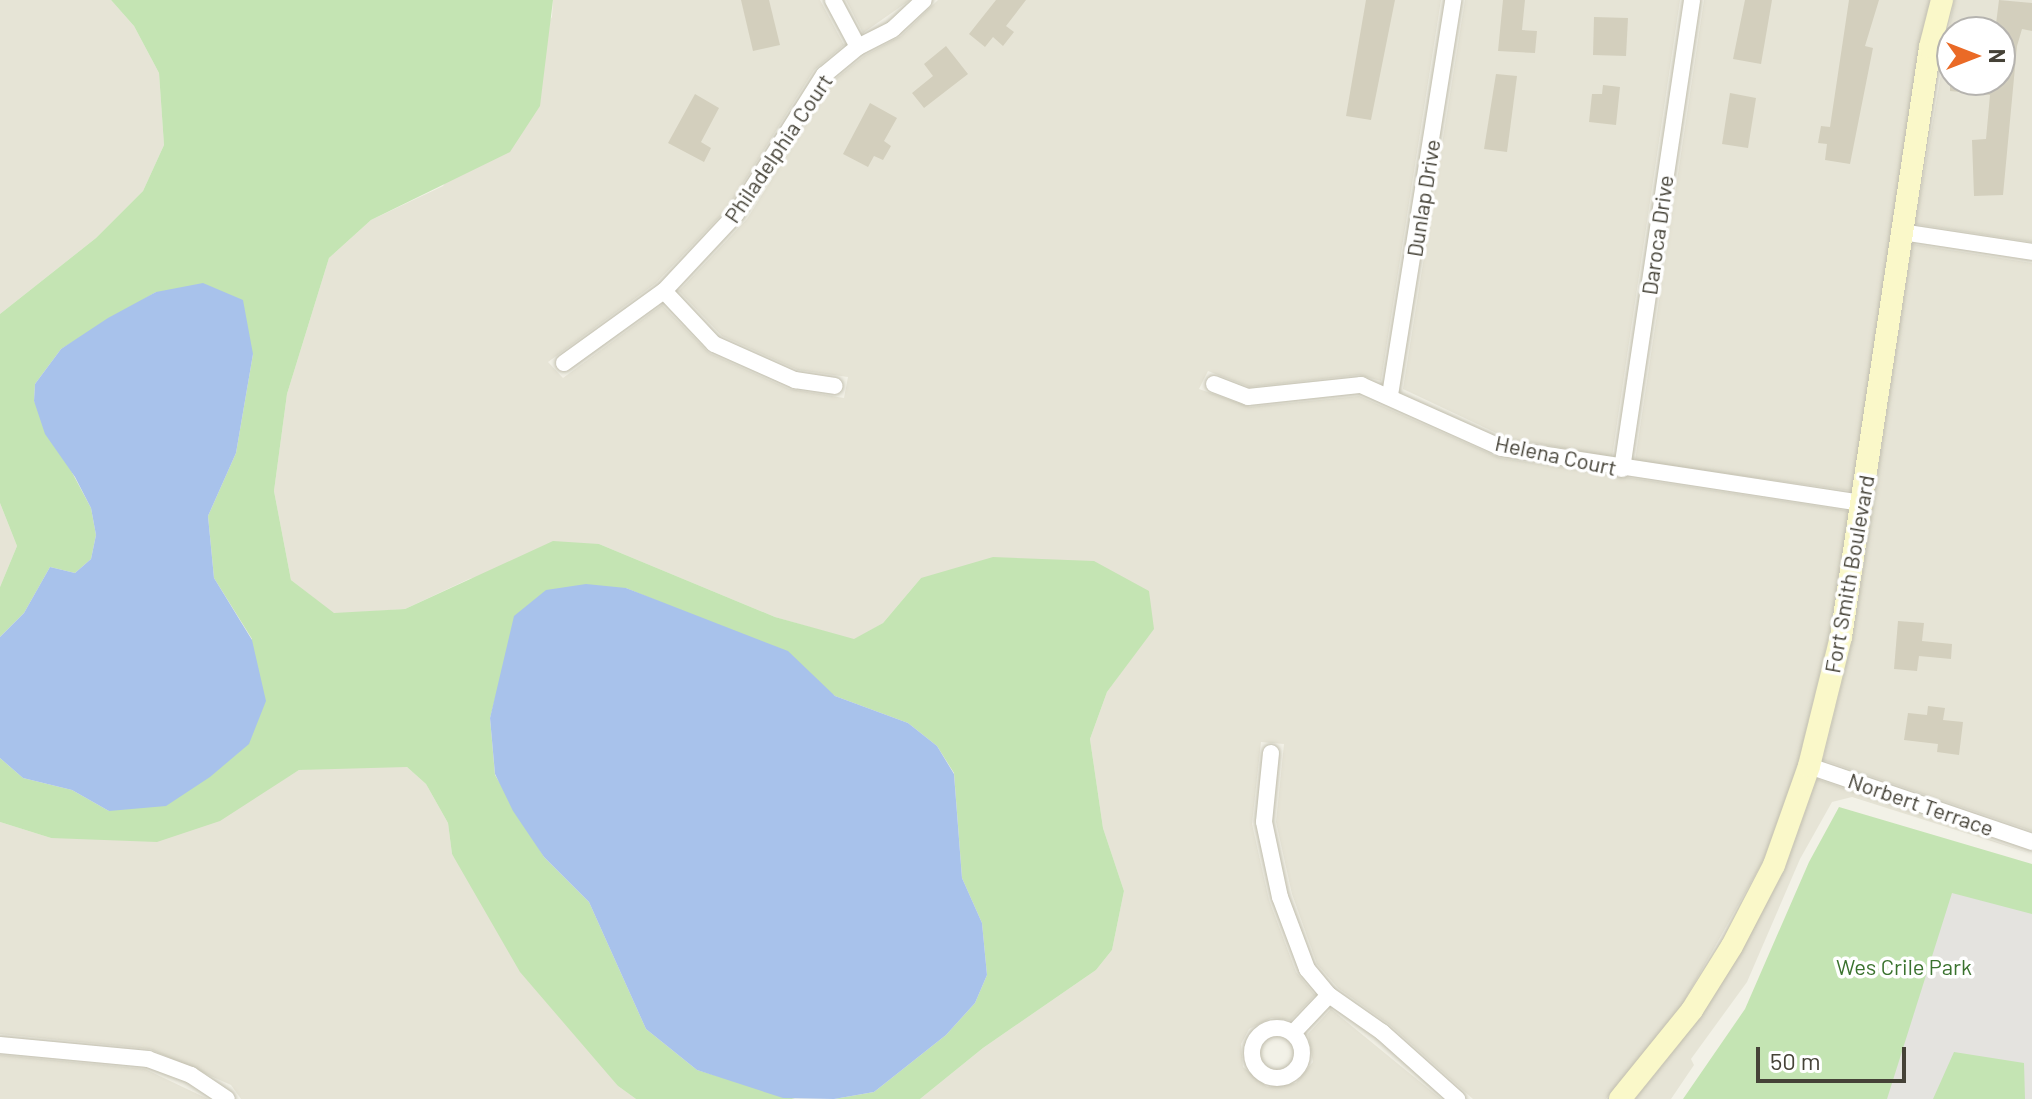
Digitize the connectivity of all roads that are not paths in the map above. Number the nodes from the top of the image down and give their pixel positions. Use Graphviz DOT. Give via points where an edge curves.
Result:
graph roads {
  1 [pos="833,0"];
  2 [pos="924,0"];
  3 [pos="1453,0"];
  4 [pos="1692,0"];
  5 [pos="1942,0"];
  6 [pos="858,47"];
  7 [pos="1902,232"];
  8 [pos="2032,252"];
  9 [pos="664,291"];
  10 [pos="564,363"];
  11 [pos="1214,384"];
  12 [pos="835,386"];
  13 [pos="1390,395"];
  14 [pos="1622,469"];
  15 [pos="1862,503"];
  16 [pos="1271,753"];
  17 [pos="1809,766"];
  18 [pos="2032,842"];
  19 [pos="1329,995"];
  20 [pos="1293,1033"];
  21 [pos="0,1045"];
  22 [pos="227,1099"];
  23 [pos="1457,1099"];
  24 [pos="1620,1099"];
  1 -- 6 [label="street"];
  2 -- 6 [label="street, Philadelphia Court" via="893,29"];
  3 -- 13 [label="street, Dunlap Drive"];
  4 -- 14 [label="street, Daroca Drive"];
  5 -- 7 [label="street, Fort Smith Boulevard"];
  6 -- 9 [label="street, Philadelphia Court" via="824,75 736,214"];
  7 -- 8 [label="street"];
  7 -- 15 [label="street, Fort Smith Boulevard"];
  9 -- 10 [label="street, Philadelphia Court"];
  9 -- 12 [label="street" via="714,344 795,380"];
  11 -- 13 [label="street, Helena Court" via="1248,397 1361,385"];
  13 -- 14 [label="street, Helena Court" via="1502,448"];
  14 -- 15 [label="street, Helena Court"];
  15 -- 17 [label="street, Fort Smith Boulevard" via="1841,637"];
  16 -- 19 [label="street" via="1264,822 1280,897 1307,969"];
  17 -- 18 [label="street, Norbert Terrace"];
  17 -- 24 [label="street, Fort Smith Boulevard" via="1774,865 1732,946 1692,1010"];
  19 -- 20 [label="street"];
  19 -- 23 [label="street" via="1382,1032"];
  21 -- 22 [label="street" via="148,1059 191,1075"];
}
